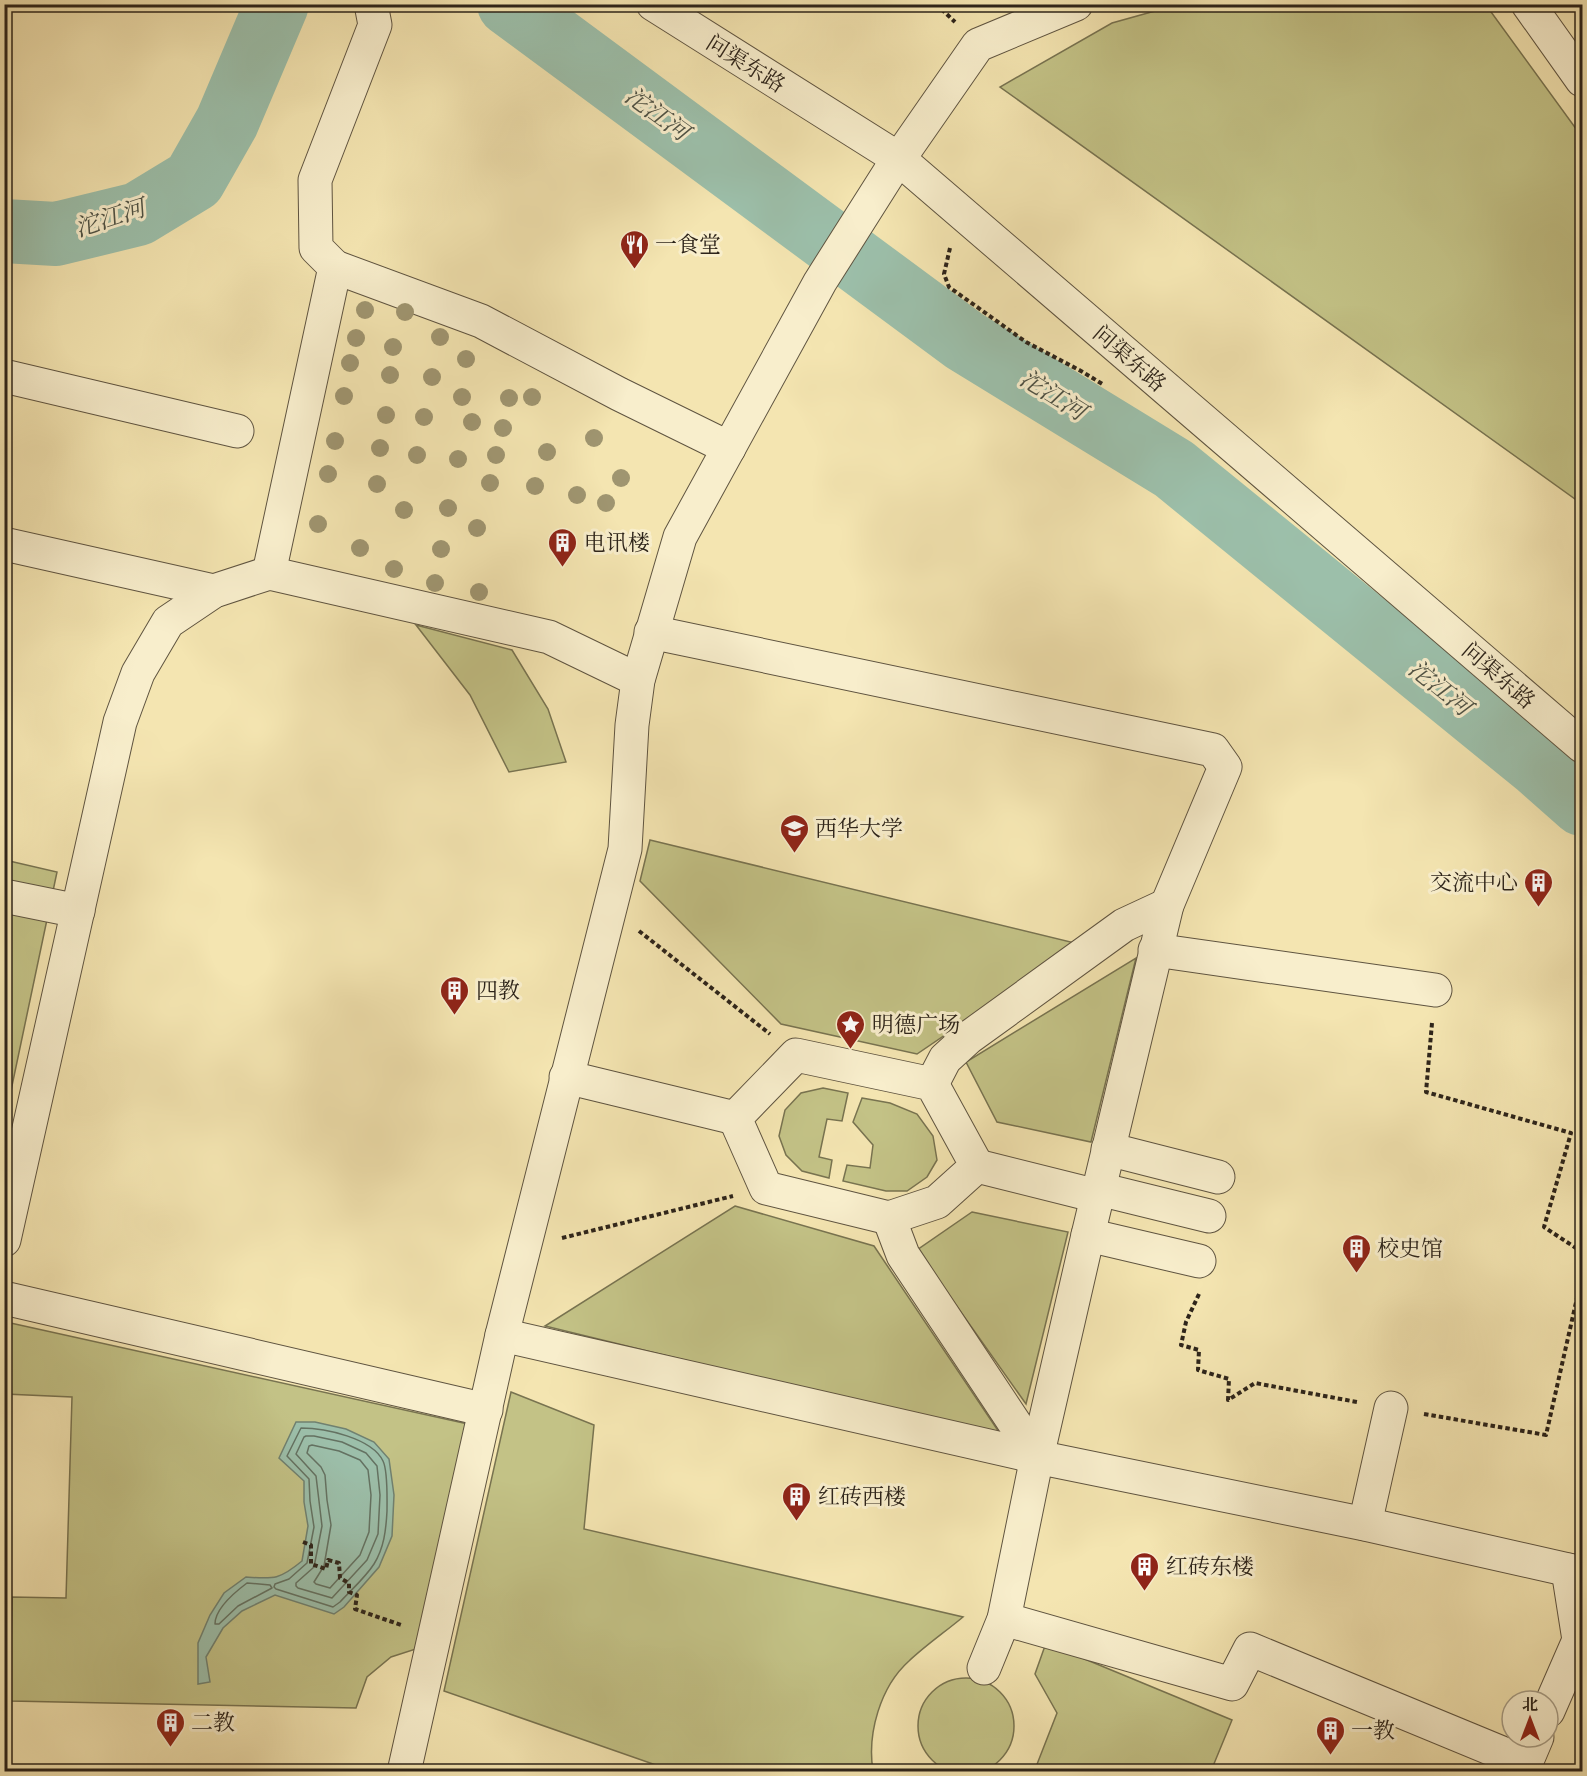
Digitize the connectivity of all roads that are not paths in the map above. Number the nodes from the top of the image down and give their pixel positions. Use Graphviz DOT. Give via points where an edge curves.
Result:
graph roads {
  1 [pos="371,4"];
  2 [pos="653,4"];
  3 [pos="1076,4"];
  4 [pos="1528,4"];
  5 [pos="1582,80"];
  6 [pos="894,166"];
  7 [pos="334,267"];
  8 [pos="4,376"];
  9 [pos="237,431"];
  10 [pos="729,448"];
  11 [pos="4,544"];
  12 [pos="269,573"];
  13 [pos="214,591"];
  14 [pos="651,632"];
  15 [pos="638,680"];
  16 [pos="1582,746"];
  17 [pos="4,896"];
  18 [pos="1167,905"];
  19 [pos="78,912"];
  20 [pos="1155,950"];
  21 [pos="1436,990"];
  22 [pos="566,1077"];
  23 [pos="932,1084"];
  24 [pos="735,1118"];
  25 [pos="1108,1149"];
  26 [pos="977,1166"];
  27 [pos="1218,1177"];
  28 [pos="1098,1192"];
  29 [pos="1209,1216"];
  30 [pos="889,1218"];
  31 [pos="1088,1235"];
  32 [pos="4,1240"];
  33 [pos="1199,1261"];
  34 [pos="4,1298"];
  35 [pos="502,1335"];
  36 [pos="1391,1408"];
  37 [pos="486,1410"];
  38 [pos="1037,1457"];
  39 [pos="1365,1524"];
  40 [pos="1575,1572"];
  41 [pos="1004,1619"];
  42 [pos="1577,1654"];
  43 [pos="984,1668"];
  44 [pos="1559,1689"];
  45 [pos="1532,1749"];
  46 [pos="404,1772"];
  1 -- 7 [label="street" via="375,25 315,180 316,248"];
  2 -- 6 [label="street, 问渠东路"];
  3 -- 6 [label="street" via="978,45"];
  4 -- 5 [label="street"];
  6 -- 10 [label="street" via="820,282"];
  6 -- 16 [label="street, 问渠东路"];
  7 -- 10 [label="street" via="481,321"];
  7 -- 12 [label="street"];
  8 -- 9 [label="street"];
  10 -- 14 [label="street" via="680,537"];
  11 -- 13 [label="street"];
  12 -- 13 [label="street"];
  12 -- 15 [label="street" via="549,637"];
  13 -- 19 [label="street" via="168,622 138,673 120,722"];
  14 -- 15 [label="street"];
  14 -- 18 [label="street" via="1213,750 1225,767"];
  15 -- 22 [label="street" via="625,849"];
  17 -- 19 [label="street"];
  18 -- 20 [label="street"];
  18 -- 23 [label="street" via="1124,925 968,1038 945,1059"];
  19 -- 32 [label="street"];
  20 -- 21 [label="street"];
  20 -- 25 [label="street"];
  22 -- 24 [label="street"];
  22 -- 35 [label="street"];
  23 -- 24 [label="street" via="796,1055"];
  23 -- 26 [label="street"];
  24 -- 30 [label="street" via="766,1188"];
  25 -- 27 [label="street"];
  25 -- 28 [label="street"];
  26 -- 28 [label="street"];
  26 -- 30 [label="street" via="937,1202"];
  28 -- 29 [label="street"];
  28 -- 31 [label="street"];
  30 -- 38 [label="street" via="903,1255"];
  31 -- 33 [label="street"];
  31 -- 38 [label="street"];
  34 -- 37 [label="street"];
  35 -- 37 [label="street"];
  35 -- 38 [label="street"];
  36 -- 39 [label="street"];
  37 -- 46 [label="street"];
  38 -- 39 [label="street"];
  38 -- 41 [label="street"];
  39 -- 40 [label="street"];
  40 -- 42 [label="street"];
  41 -- 43 [label="street"];
  41 -- 45 [label="street" via="1232,1684 1250,1649 1526,1763"];
  42 -- 44 [label="street"];
}
